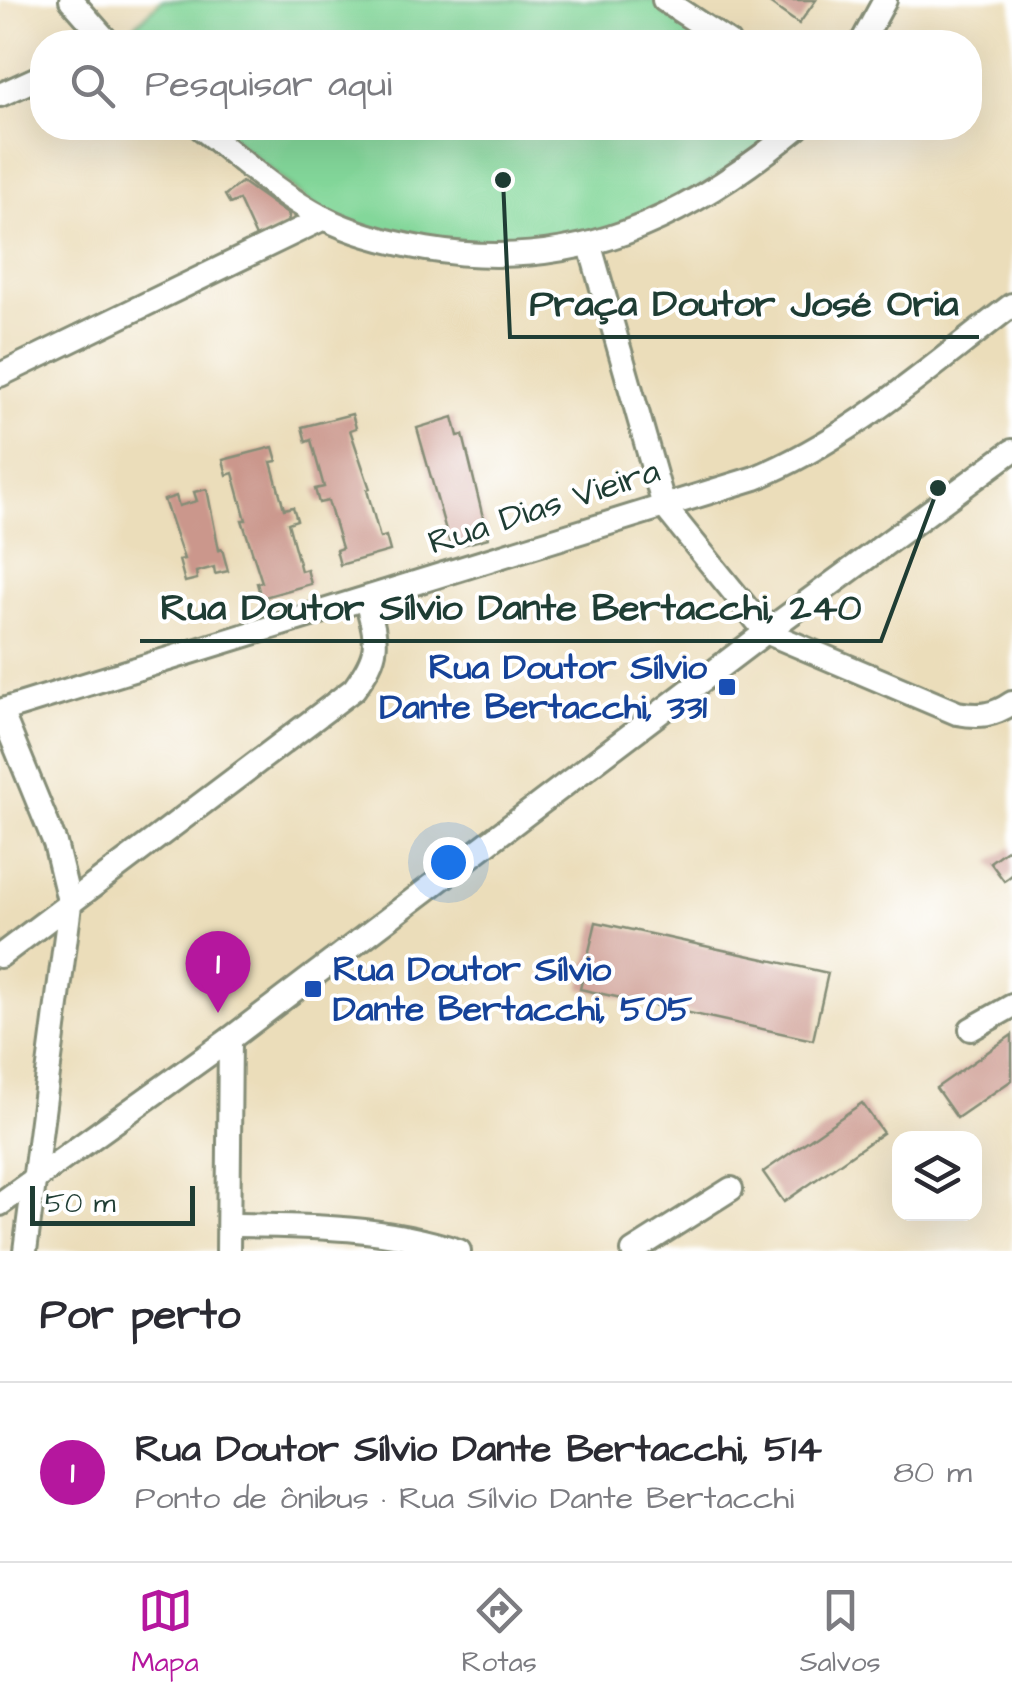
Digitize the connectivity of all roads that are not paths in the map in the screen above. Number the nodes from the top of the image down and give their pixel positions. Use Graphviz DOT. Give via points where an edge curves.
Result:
graph roads {
  1 [pos="71,0"];
  2 [pos="664,0"];
  3 [pos="885,0"];
  4 [pos="97,30"];
  5 [pos="710,30"];
  6 [pos="869,30"];
  7 [pos="30,81"];
  8 [pos="0,95"];
  9 [pos="215,140"];
  10 [pos="780,140"];
  11 [pos="324,218"];
  12 [pos="590,246"];
  13 [pos="1012,305"];
  14 [pos="0,375"];
  15 [pos="1012,452"];
  16 [pos="664,506"];
  17 [pos="366,600"];
  18 [pos="766,632"];
  19 [pos="1012,704"];
  20 [pos="0,711"];
  21 [pos="70,904"];
  22 [pos="0,956"];
  23 [pos="1012,1006"];
  24 [pos="971,1029"];
  25 [pos="230,1039"];
  26 [pos="34,1178"];
  27 [pos="731,1188"];
  28 [pos="0,1204"];
  29 [pos="228,1225"];
  30 [pos="25,1251"];
  31 [pos="228,1251"];
  32 [pos="459,1251"];
  33 [pos="633,1251"];
  1 -- 4 [label="street"];
  2 -- 5 [label="street"];
  3 -- 6 [label="street"];
  7 -- 8 [label="street"];
  9 -- 11 [label="street"];
  10 -- 12 [label="street" via="685,208"];
  11 -- 12 [label="street" via="408,246 462,255"];
  11 -- 14 [label="street"];
  12 -- 16 [label="street"];
  13 -- 16 [label="street, Rua Dias Vieira" via="795,462"];
  15 -- 18 [label="street"];
  16 -- 17 [label="street, Rua Dias Vieira"];
  16 -- 18 [label="street"];
  17 -- 20 [label="street, Rua Dias Vieira"];
  17 -- 21 [label="street" via="377,641 374,662 354,689"];
  18 -- 19 [label="street" via="956,713 998,713"];
  18 -- 25 [label="street"];
  20 -- 21 [label="street" via="54,843"];
  21 -- 22 [label="street"];
  21 -- 26 [label="street"];
  23 -- 24 [label="street"];
  25 -- 26 [label="street"];
  25 -- 29 [label="street"];
  26 -- 28 [label="street"];
  26 -- 30 [label="street"];
  27 -- 33 [label="street"];
  29 -- 31 [label="street"];
  29 -- 32 [label="street" via="336,1226"];
}
